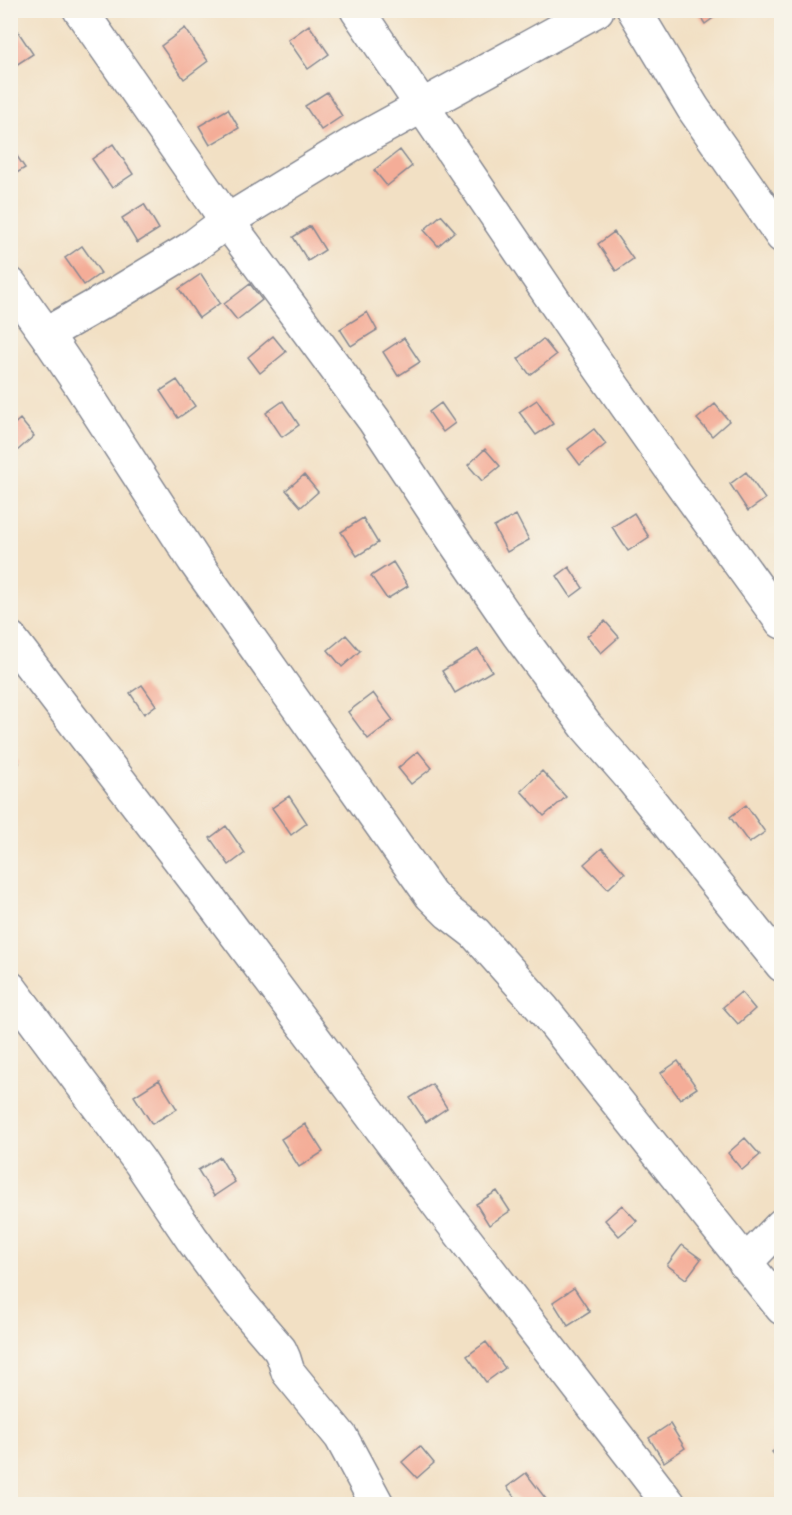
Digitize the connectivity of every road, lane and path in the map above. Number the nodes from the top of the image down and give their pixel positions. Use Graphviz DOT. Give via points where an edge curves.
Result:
graph roads {
  1 [pos="80,10"];
  2 [pos="357,10"];
  3 [pos="597,10"];
  4 [pos="634,10"];
  5 [pos="423,106"];
  6 [pos="227,221"];
  7 [pos="782,236"];
  8 [pos="10,284"];
  9 [pos="46,334"];
  10 [pos="782,622"];
  11 [pos="10,639"];
  12 [pos="782,965"];
  13 [pos="10,988"];
  14 [pos="782,1225"];
  15 [pos="746,1263"];
  16 [pos="782,1308"];
  17 [pos="377,1504"];
  18 [pos="669,1504"];
  1 -- 6 [label="street"];
  2 -- 5 [label="street"];
  3 -- 5 [label="street"];
  4 -- 7 [label="street" via="693,108"];
  5 -- 6 [label="street"];
  5 -- 10 [label="street" via="588,351"];
  6 -- 9 [label="street" via="190,249"];
  6 -- 12 [label="street" via="374,420 518,634 586,726"];
  8 -- 9 [label="street"];
  9 -- 15 [label="street" via="194,560 431,895 475,933 543,1009"];
  11 -- 18 [label="street"];
  13 -- 17 [label="street" via="233,1295 280,1350 288,1372 341,1437"];
  14 -- 15 [label="street"];
  15 -- 16 [label="street"];
}
